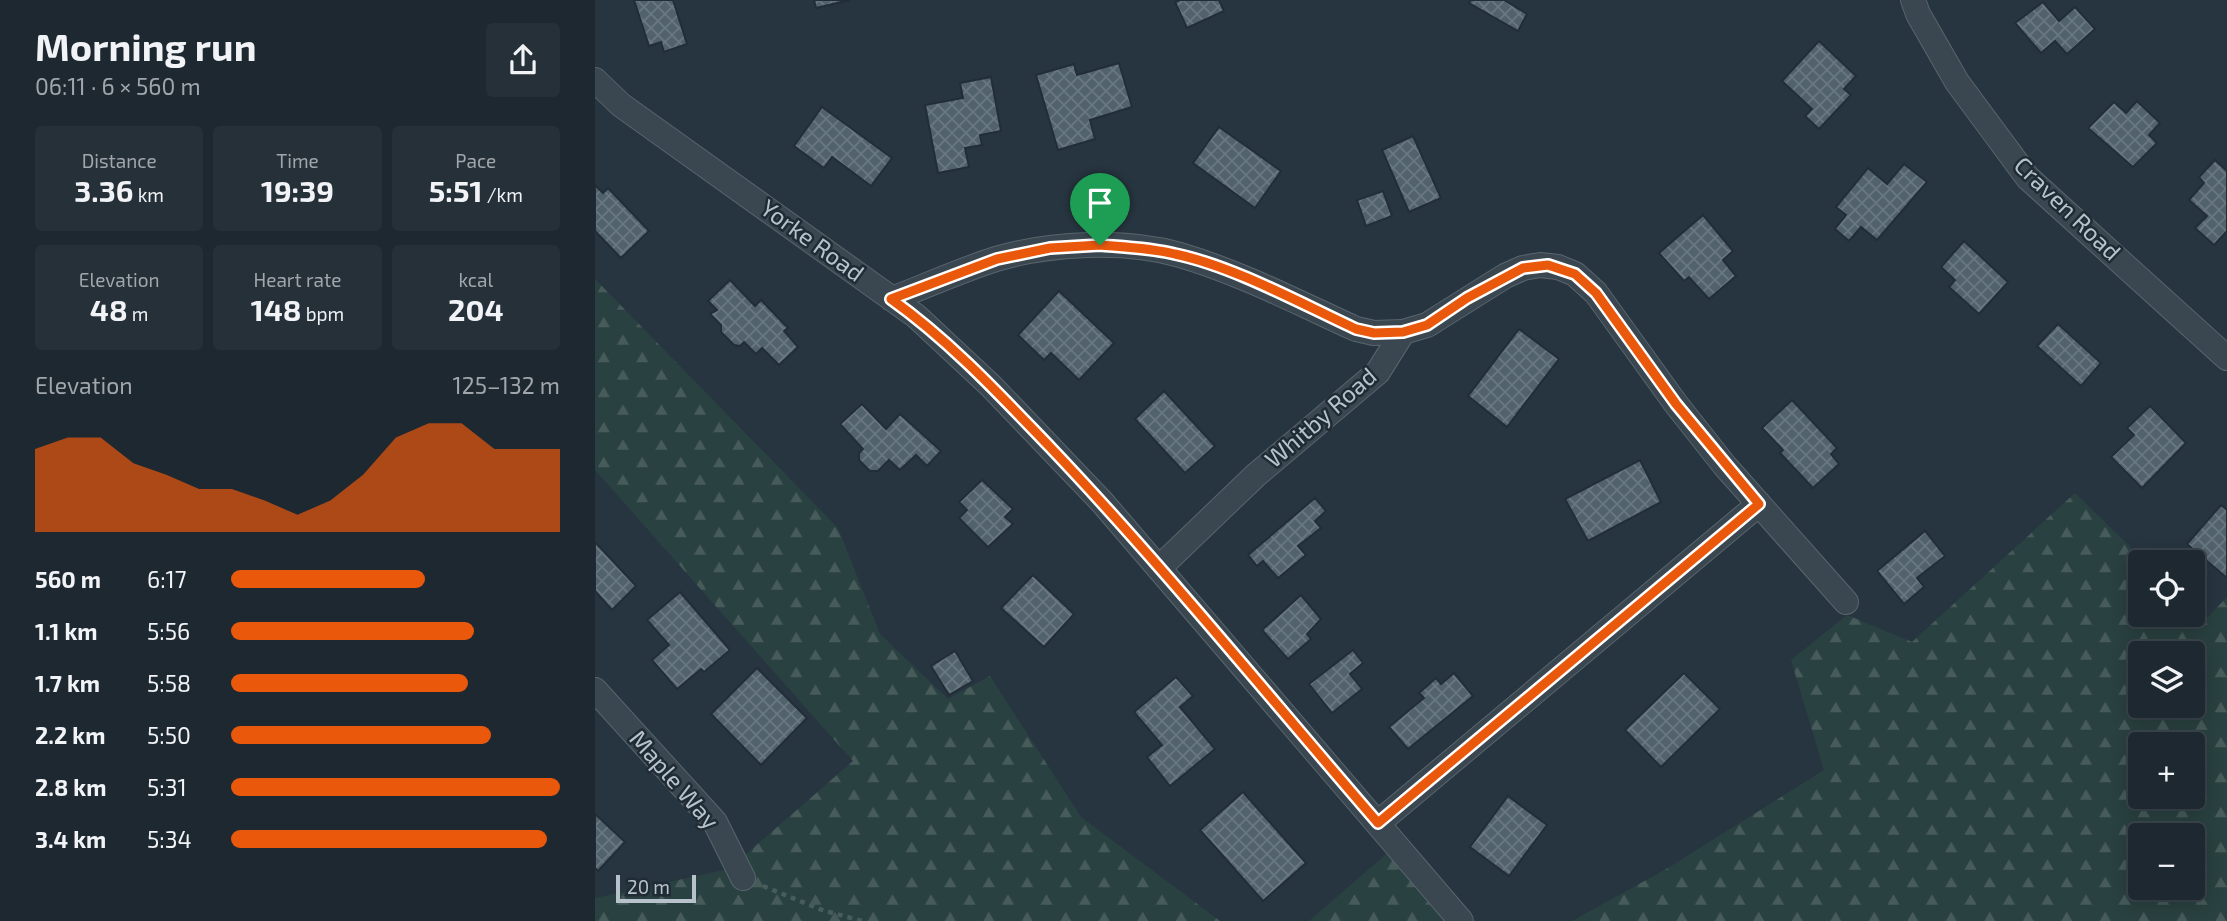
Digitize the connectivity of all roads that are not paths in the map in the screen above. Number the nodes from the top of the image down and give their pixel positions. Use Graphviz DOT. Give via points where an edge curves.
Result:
graph roads {
  1 [pos="1913,0"];
  2 [pos="595,80"];
  3 [pos="891,299"];
  4 [pos="1403,332"];
  5 [pos="2227,358"];
  6 [pos="1759,504"];
  7 [pos="1159,568"];
  8 [pos="1846,602"];
  9 [pos="595,690"];
  10 [pos="1378,823"];
  11 [pos="743,878"];
  12 [pos="1461,921"];
  1 -- 5 [label="street, Craven Road" via="1957,82 2028,178"];
  2 -- 3 [label="street, Yorke Road" via="621,105"];
  3 -- 4 [label="street" via="997,259 1050,248 1100,245 1177,254 1229,271 1356,329"];
  3 -- 7 [label="street, Yorke Road" via="916,316 991,386"];
  4 -- 6 [label="street" via="1427,325 1496,281 1529,267 1548,265 1575,274 1596,293 1676,404"];
  4 -- 7 [label="street, Whitby Road" via="1378,372 1256,475"];
  6 -- 8 [label="street"];
  6 -- 10 [label="street"];
  7 -- 10 [label="street, Yorke Road"];
  9 -- 11 [label="street, Maple Way" via="715,822"];
  10 -- 12 [label="street, Yorke Road"];
}
